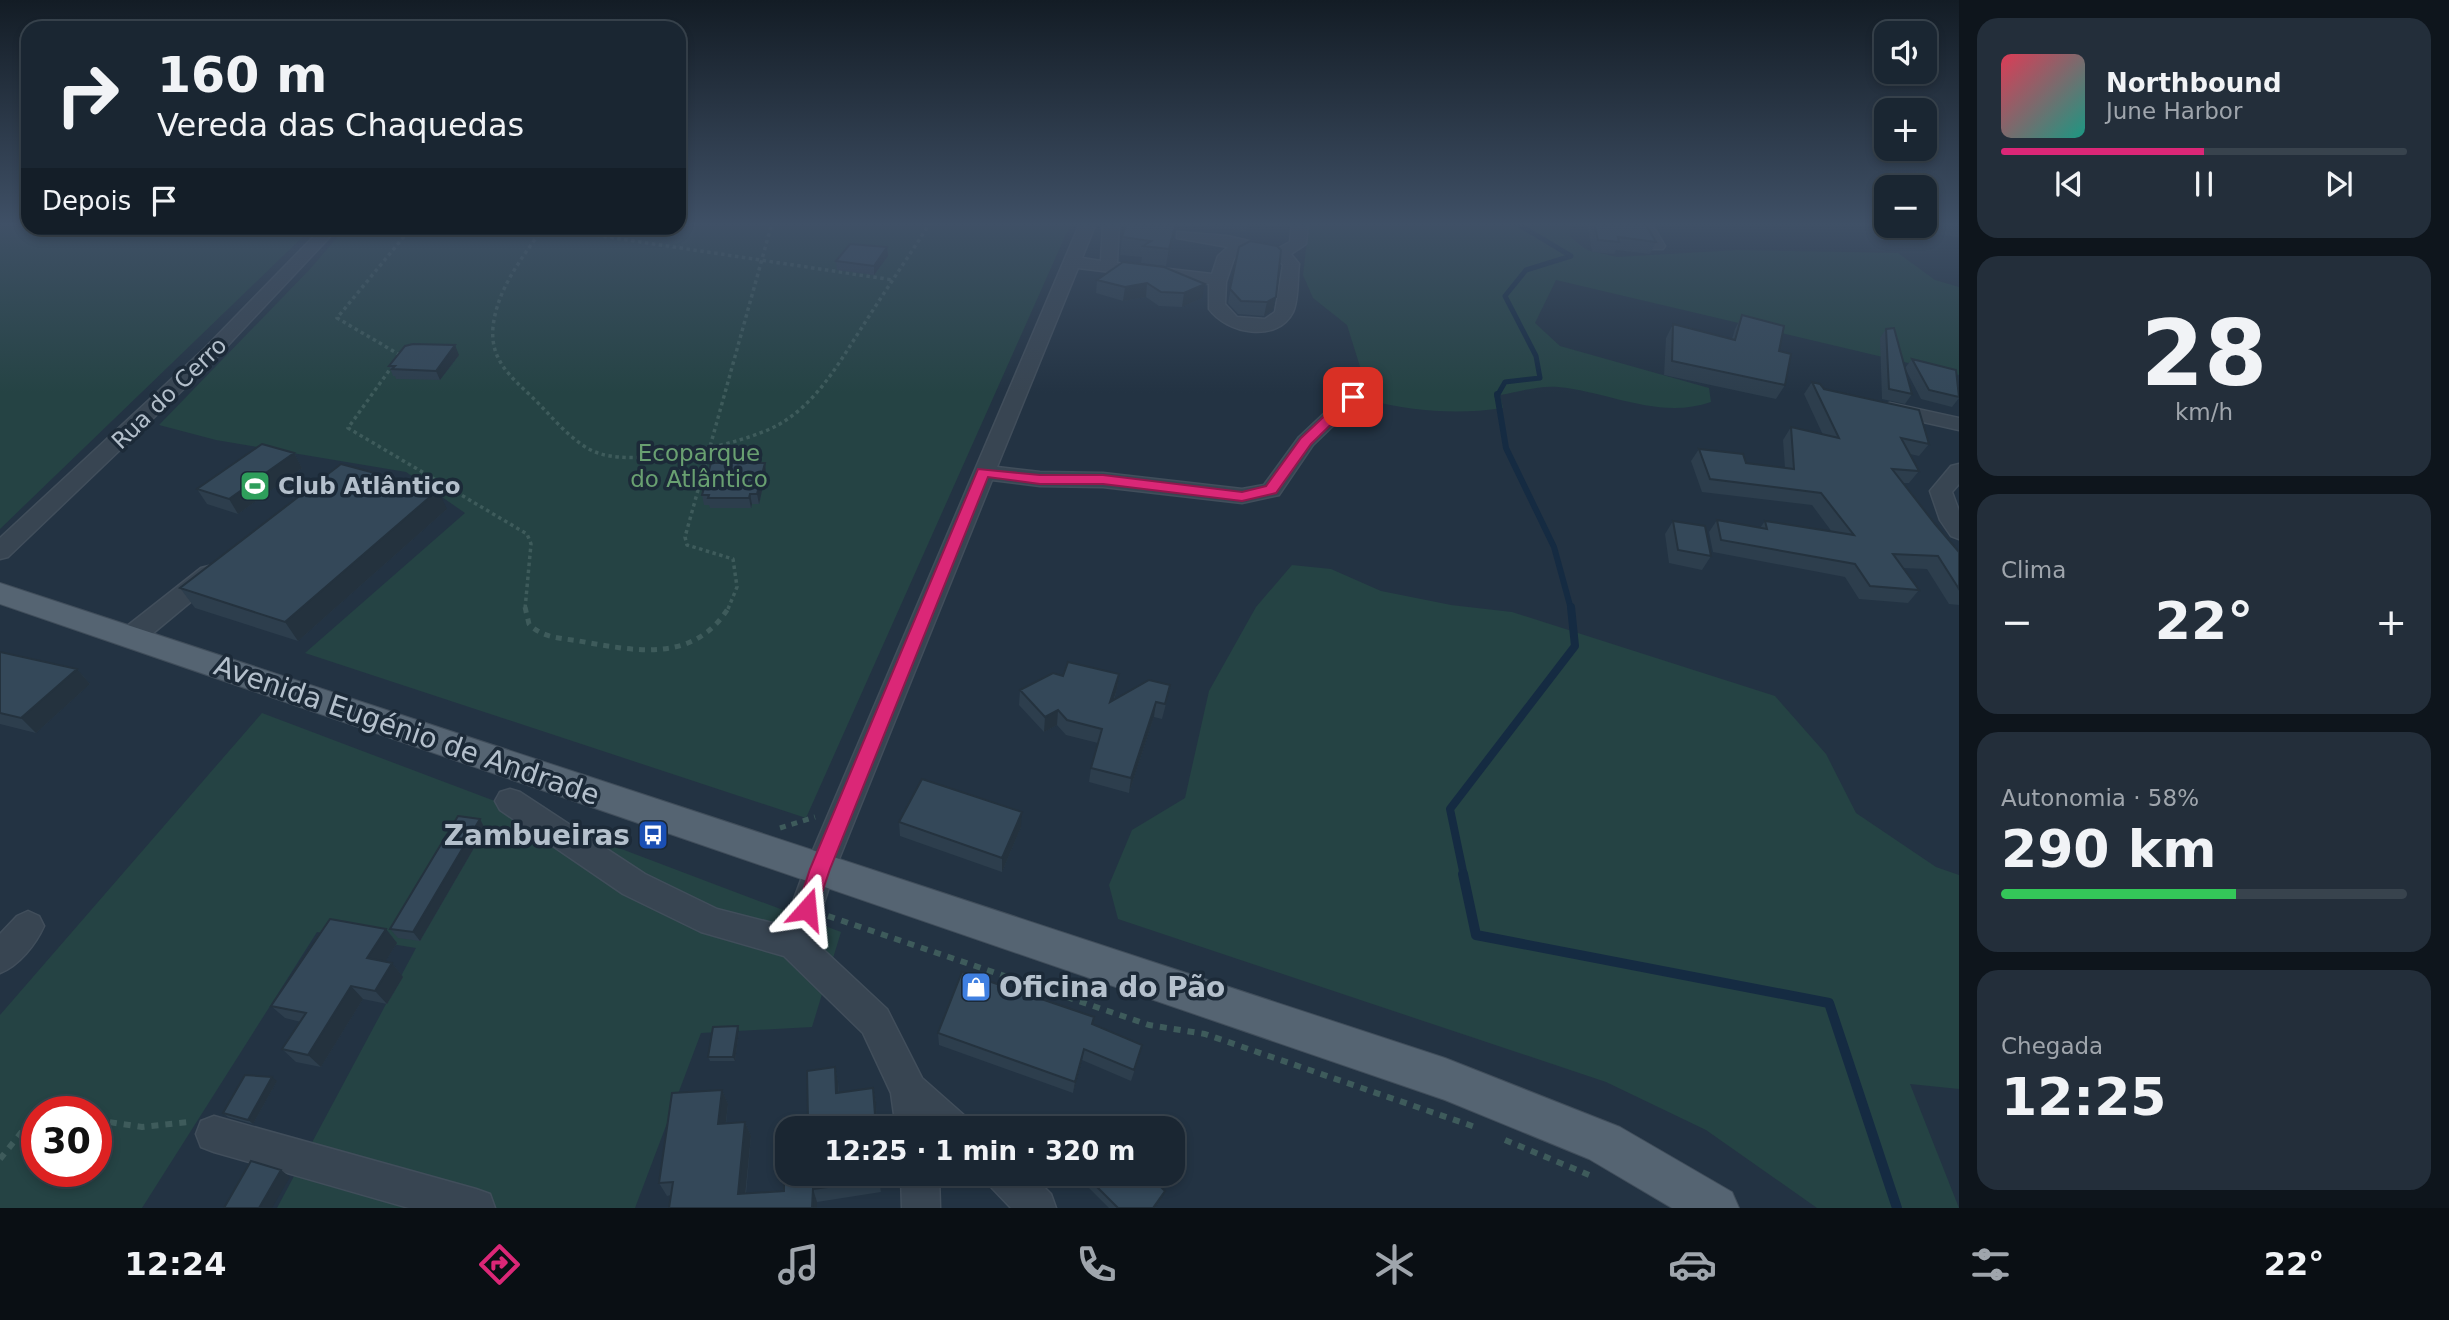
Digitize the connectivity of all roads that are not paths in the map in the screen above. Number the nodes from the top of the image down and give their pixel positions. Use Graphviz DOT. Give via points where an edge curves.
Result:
graph roads {
  1 [pos="281,279"];
  2 [pos="1064,279"];
  3 [pos="1214,279"];
  4 [pos="1288,279"];
  5 [pos="1219,280"];
  6 [pos="1353,397"];
  7 [pos="1865,404"];
  8 [pos="1959,424"];
  9 [pos="1959,471"];
  10 [pos="983,472"];
  11 [pos="1959,531"];
  12 [pos="0,551"];
  13 [pos="227,559"];
  14 [pos="0,593"];
  15 [pos="131,637"];
  16 [pos="510,801"];
  17 [pos="820,869"];
  18 [pos="28,926"];
  19 [pos="794,944"];
  20 [pos="0,958"];
  21 [pos="909,1091"];
  22 [pos="912,1116"];
  23 [pos="937,1116"];
  24 [pos="214,1134"];
  25 [pos="920,1186"];
  26 [pos="1016,1186"];
  27 [pos="476,1208"];
  28 [pos="921,1208"];
  29 [pos="1038,1208"];
  30 [pos="1716,1208"];
  1 -- 12 [label="street, Rua do Cerro" via="87,472"];
  2 -- 10 [label="street"];
  3 -- 5 [label="street"];
  4 -- 5 [label="street" via="1283,313 1277,321 1263,325 1244,324 1218,311"];
  6 -- 10 [label="street" via="1306,441 1271,490 1242,496"];
  7 -- 8 [label="street"];
  9 -- 11 [label="street" via="1941,491"];
  10 -- 17 [label="street"];
  13 -- 15 [label="street"];
  14 -- 15 [label="main road, Avenida Eugénio de Andrade"];
  15 -- 17 [label="main road, Avenida Eugénio de Andrade"];
  16 -- 19 [label="street" via="634,884 712,922"];
  17 -- 19 [label="street"];
  17 -- 30 [label="main road, Avenida Eugénio de Andrade" via="1445,1079 1604,1143"];
  18 -- 20 [label="street"];
  19 -- 21 [label="street" via="875,1021"];
  21 -- 22 [label="street"];
  21 -- 23 [label="street"];
  24 -- 27 [label="street"];
  25 -- 28 [label="street"];
  26 -- 29 [label="street"];
}
